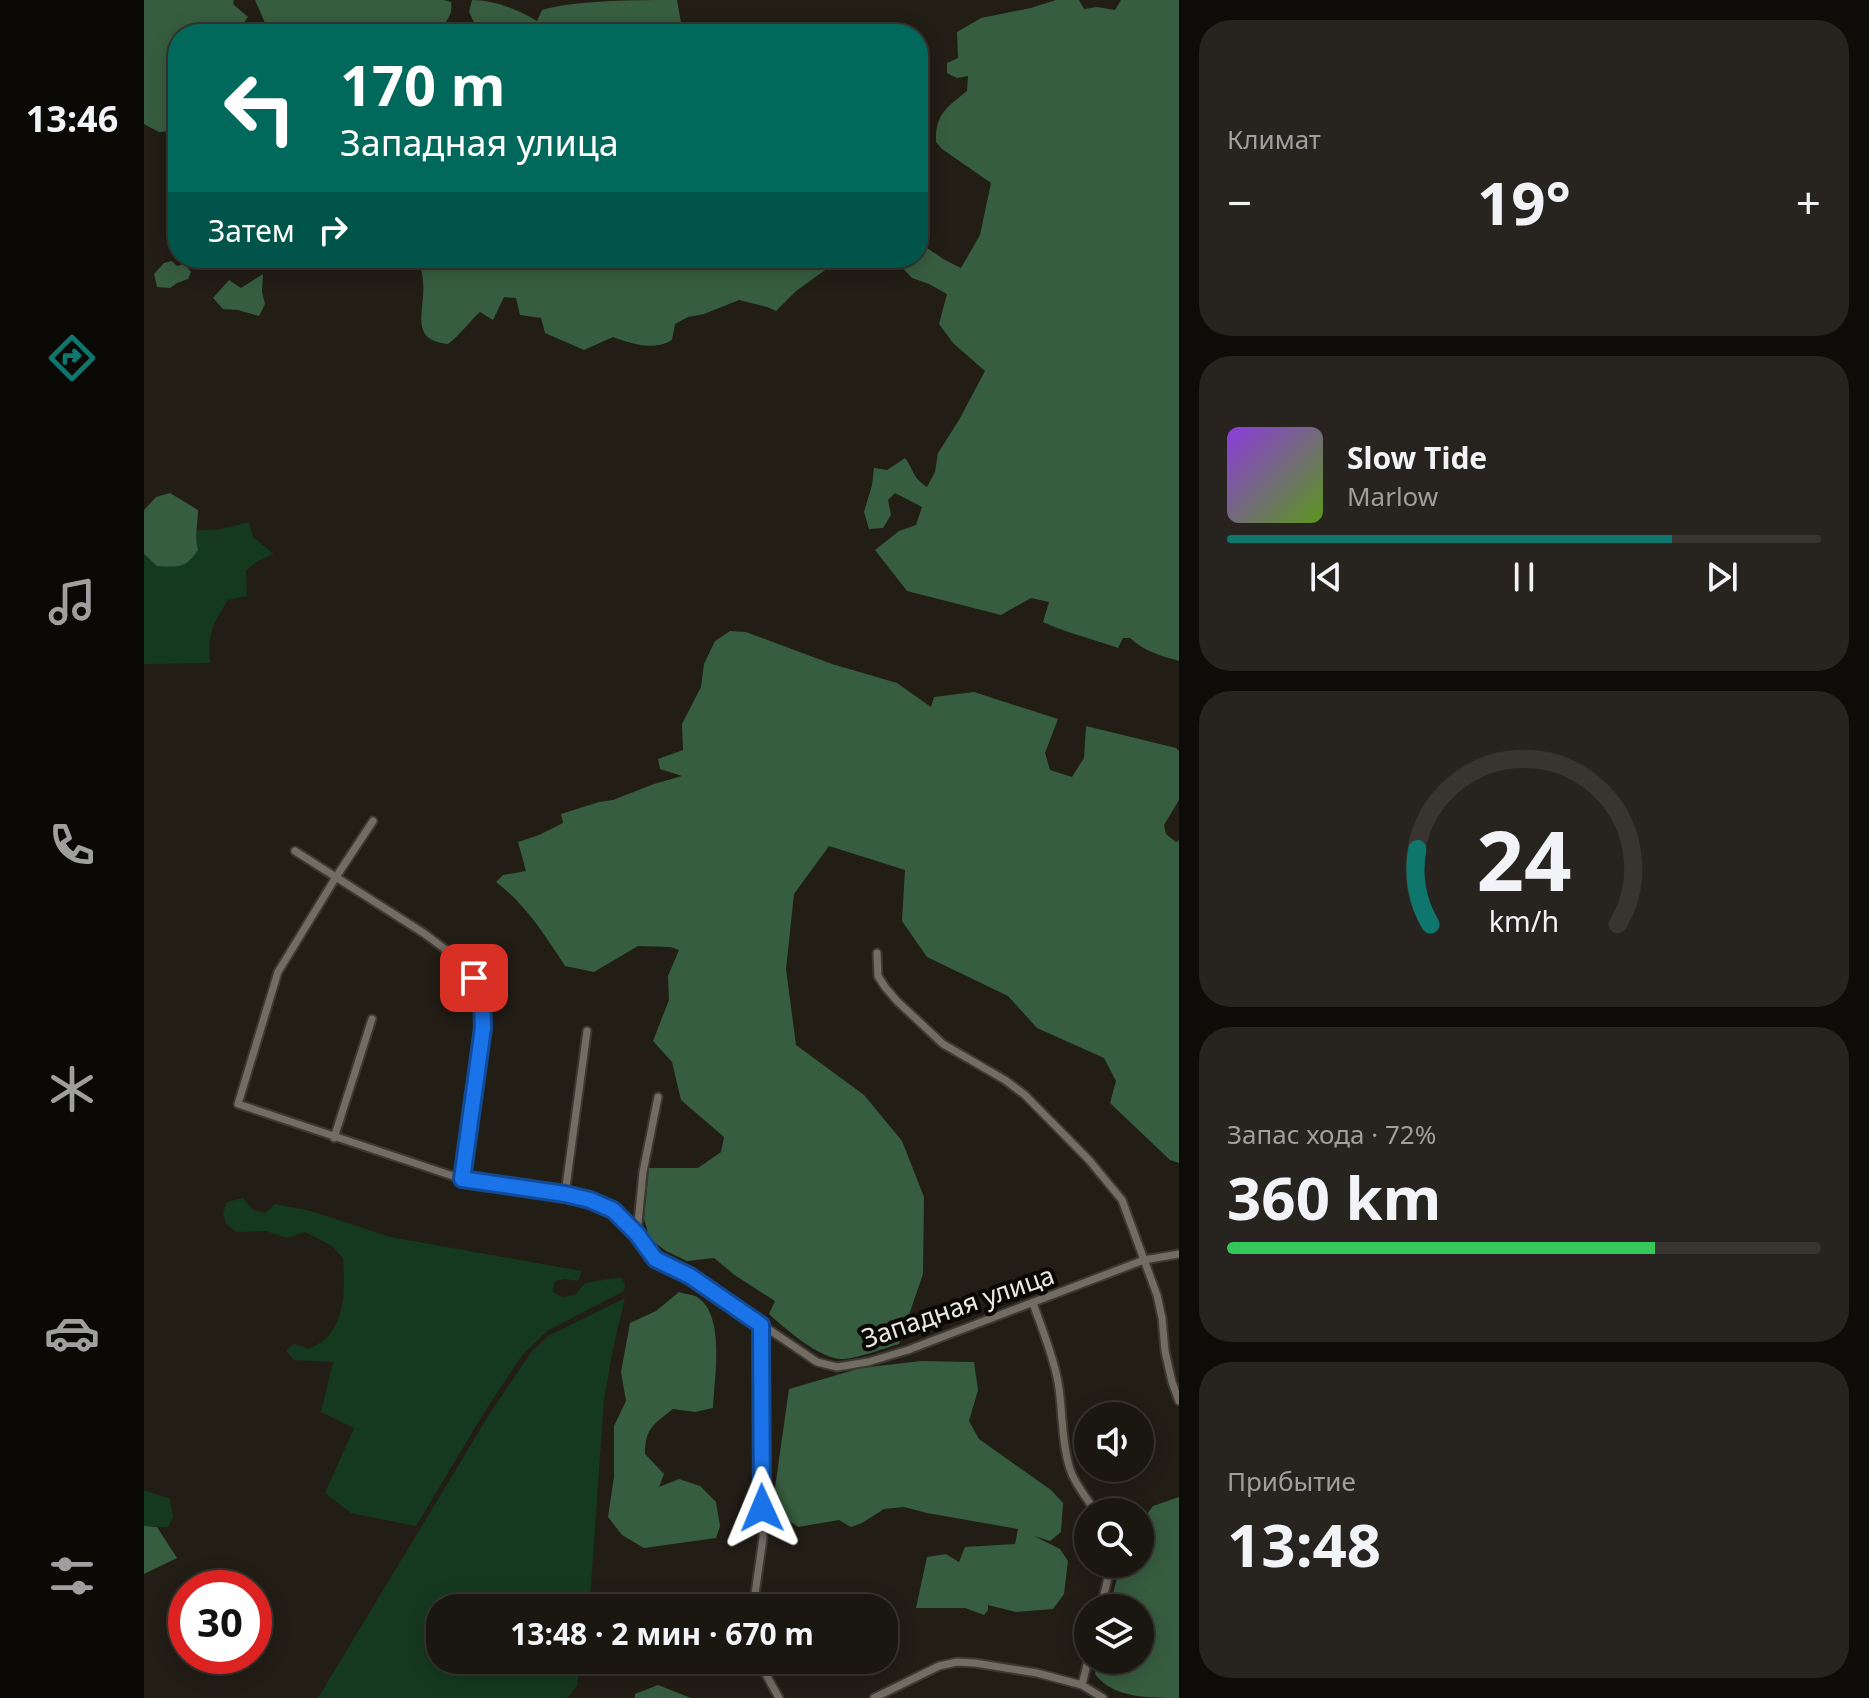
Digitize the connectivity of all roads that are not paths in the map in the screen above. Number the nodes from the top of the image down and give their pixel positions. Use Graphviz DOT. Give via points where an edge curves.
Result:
graph roads {
  1 [pos="373,821"];
  2 [pos="295,851"];
  3 [pos="336,877"];
  4 [pos="877,953"];
  5 [pos="372,1019"];
  6 [pos="587,1031"];
  7 [pos="658,1097"];
  8 [pos="334,1138"];
  9 [pos="462,1179"];
  10 [pos="565,1194"];
  11 [pos="637,1234"];
  12 [pos="1179,1254"];
  13 [pos="1144,1260"];
  14 [pos="1033,1303"];
  15 [pos="761,1325"];
  16 [pos="1179,1401"];
  17 [pos="1086,1498"];
  18 [pos="755,1594"];
  19 [pos="766,1674"];
  20 [pos="1085,1674"];
  21 [pos="1082,1685"];
  22 [pos="779,1698"];
  23 [pos="874,1698"];
  24 [pos="1103,1698"];
  1 -- 3 [label="street"];
  2 -- 3 [label="street"];
  3 -- 8 [label="street, Западная улица" via="278,972 238,1104"];
  3 -- 9 [label="street" via="425,934 474,978 483,1028"];
  4 -- 13 [label="street" via="880,980 897,1001 936,1039 1025,1095 1116,1191"];
  5 -- 8 [label="street"];
  6 -- 10 [label="street"];
  7 -- 11 [label="street"];
  8 -- 9 [label="street, Западная улица"];
  9 -- 10 [label="street, Западная улица"];
  10 -- 11 [label="street, Западная улица" via="613,1210"];
  11 -- 15 [label="street, Западная улица" via="655,1259 690,1276"];
  12 -- 13 [label="street, Западная улица"];
  13 -- 14 [label="street, Западная улица"];
  13 -- 16 [label="street" via="1160,1307"];
  14 -- 15 [label="street, Западная улица" via="908,1350 837,1367 817,1362"];
  14 -- 17 [label="street" via="1058,1381 1071,1471"];
  15 -- 18 [label="street" via="763,1538"];
  19 -- 22 [label="street"];
  20 -- 21 [label="street"];
  21 -- 23 [label="street" via="957,1662"];
  21 -- 24 [label="street"];
}
